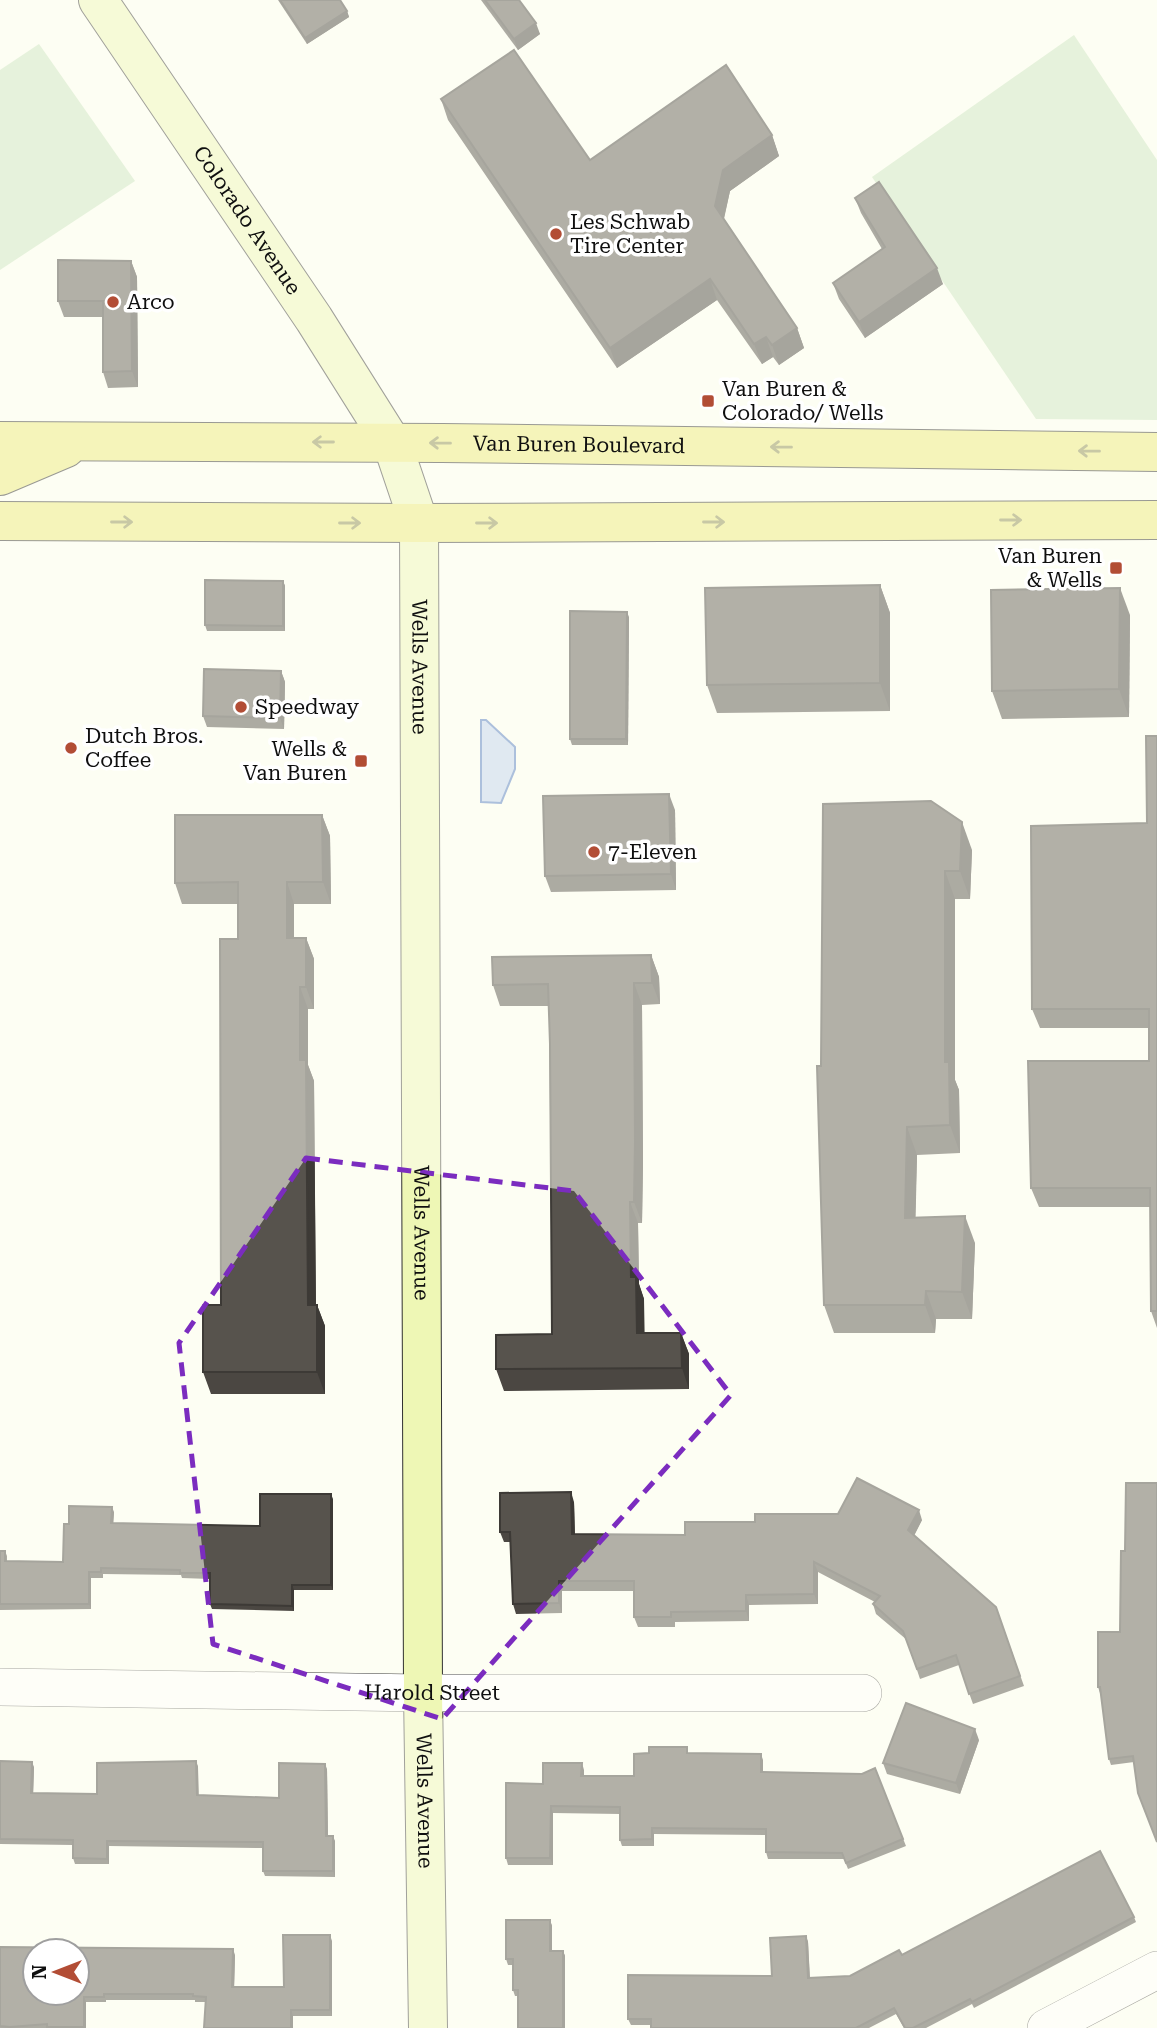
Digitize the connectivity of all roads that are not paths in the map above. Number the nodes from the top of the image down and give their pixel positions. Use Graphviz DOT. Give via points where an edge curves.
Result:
graph roads {
  1 [pos="98,0"];
  2 [pos="0,442"];
  3 [pos="81,442"];
  4 [pos="392,443"];
  5 [pos="1157,452"];
  6 [pos="0,477"];
  7 [pos="1157,520"];
  8 [pos="0,521"];
  9 [pos="419,523"];
  10 [pos="0,1687"];
  11 [pos="424,1693"];
  12 [pos="863,1693"];
  13 [pos="1157,1970"];
  14 [pos="428,2028"];
  15 [pos="1046,2028"];
  1 -- 4 [label="main road, Colorado Avenue" via="314,319"];
  2 -- 3 [label="main road, Van Buren Boulevard"];
  4 -- 3 [label="main road, Van Buren Boulevard, one-way"];
  3 -- 6 [label="main road"];
  5 -- 4 [label="main road, Van Buren Boulevard, one-way"];
  4 -- 9 [label="main road, Wells Avenue"];
  9 -- 7 [label="main road, one-way"];
  8 -- 9 [label="main road, one-way"];
  9 -- 11 [label="main road, Wells Avenue"];
  10 -- 11 [label="street, Harold Street"];
  11 -- 12 [label="street, Harold Street"];
  11 -- 14 [label="main road, Wells Avenue"];
  13 -- 15 [label="street"];
}
